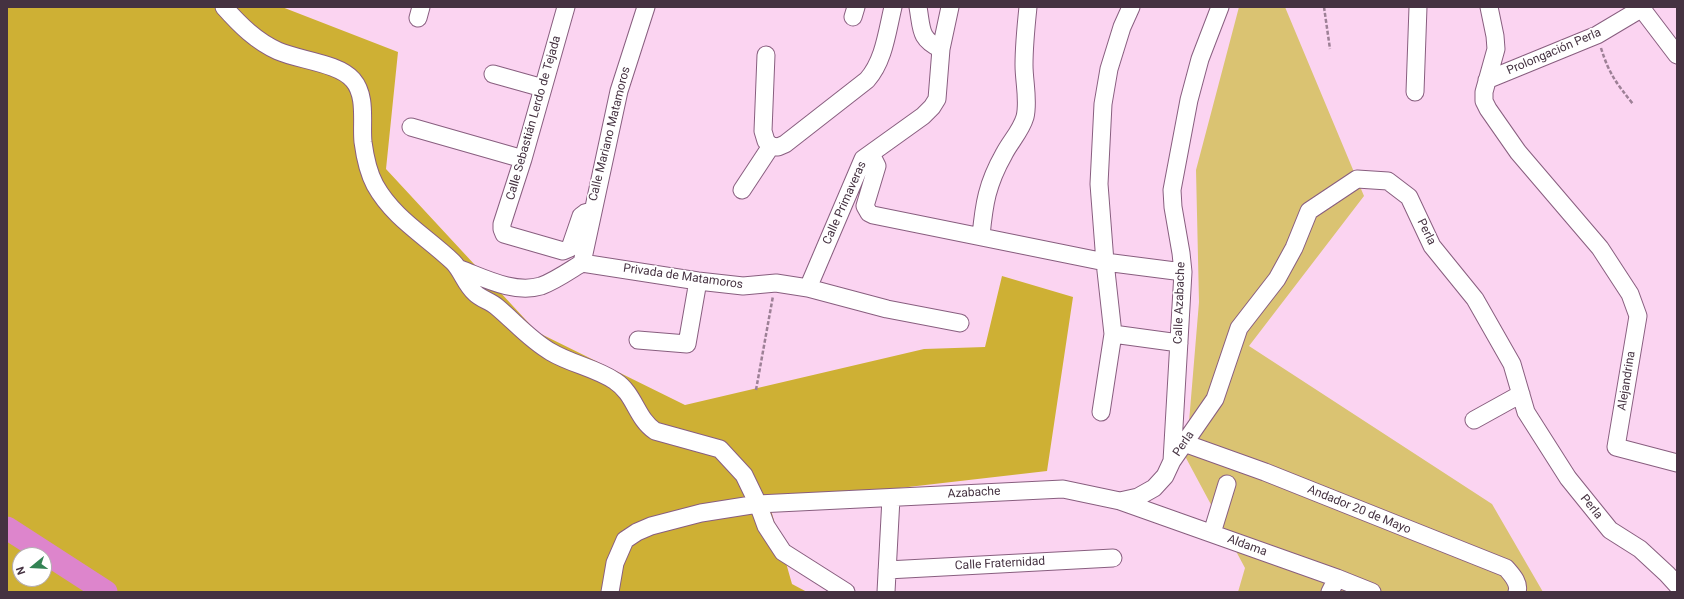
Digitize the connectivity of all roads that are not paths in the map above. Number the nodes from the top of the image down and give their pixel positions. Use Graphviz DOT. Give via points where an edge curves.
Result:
graph roads {
  1 [pos="224,7"];
  2 [pos="566,7"];
  3 [pos="646,7"];
  4 [pos="893,7"];
  5 [pos="918,7"];
  6 [pos="950,7"];
  7 [pos="1028,7"];
  8 [pos="1131,7"];
  9 [pos="1220,7"];
  10 [pos="1418,7"];
  11 [pos="1490,7"];
  12 [pos="1643,8"];
  13 [pos="941,49"];
  14 [pos="766,55"];
  15 [pos="1677,56"];
  16 [pos="493,74"];
  17 [pos="1487,80"];
  18 [pos="543,88"];
  19 [pos="1415,92"];
  20 [pos="411,127"];
  21 [pos="771,146"];
  22 [pos="868,156"];
  23 [pos="524,159"];
  24 [pos="742,190"];
  25 [pos="592,211"];
  26 [pos="980,236"];
  27 [pos="1105,262"];
  28 [pos="582,263"];
  29 [pos="460,268"];
  30 [pos="1183,272"];
  31 [pos="698,281"];
  32 [pos="808,288"];
  33 [pos="960,323"];
  34 [pos="1113,334"];
  35 [pos="638,340"];
  36 [pos="1179,343"];
  37 [pos="1521,394"];
  38 [pos="1101,412"];
  39 [pos="1474,420"];
  40 [pos="1184,443"];
  41 [pos="1172,461"];
  42 [pos="1677,463"];
  43 [pos="1227,484"];
  44 [pos="891,498"];
  45 [pos="1120,501"];
  46 [pos="758,504"];
  47 [pos="1212,533"];
  48 [pos="1112,558"];
  49 [pos="887,570"];
  50 [pos="1333,585"];
  51 [pos="1677,585"];
  52 [pos="610,592"];
  53 [pos="846,592"];
  54 [pos="886,592"];
  55 [pos="1372,592"];
  56 [pos="1517,592"];
  1 -- 29 [label="street" via="248,32 264,44 280,52 332,68 354,80 361,102 367,165 375,185 391,208 416,233"];
  2 -- 18 [label="street, Calle Sebastián Lerdo de Tejada"];
  3 -- 25 [label="street, Calle Mariano Matamoros" via="619,91"];
  4 -- 21 [label="street" via="880,59 867,80 785,144"];
  5 -- 13 [label="street" via="926,40"];
  6 -- 13 [label="street, Calle Primaveras"];
  7 -- 26 [label="street" via="1024,46 1025,117 991,180 984,201"];
  8 -- 27 [label="street" via="1109,69 1103,104 1099,184"];
  9 -- 30 [label="street, Calle Azabache" via="1188,100 1172,190"];
  10 -- 19 [label="street"];
  11 -- 17 [label="street" via="1496,49"];
  12 -- 15 [label="street, Prolongación Perla"];
  12 -- 17 [label="street, Prolongación Perla" via="1597,35"];
  13 -- 22 [label="street, Calle Primaveras" via="937,99 932,108"];
  14 -- 21 [label="street" via="763,131 766,141"];
  16 -- 18 [label="street"];
  17 -- 42 [label="street, Alejandrina" via="1484,101 1488,109 1518,152 1600,248 1630,294 1638,316 1616,447"];
  18 -- 23 [label="street, Calle Sebastián Lerdo de Tejada"];
  20 -- 23 [label="street"];
  21 -- 24 [label="street"];
  22 -- 26 [label="street" via="877,166 865,206 869,213"];
  22 -- 32 [label="street, Calle Primaveras" via="863,159"];
  23 -- 25 [label="street, Calle Sebastián Lerdo de Tejada" via="502,224 504,234 567,250 570,248 581,216"];
  25 -- 28 [label="street, Calle Mariano Matamoros"];
  26 -- 27 [label="street"];
  27 -- 30 [label="street"];
  27 -- 34 [label="street"];
  28 -- 29 [label="street" via="541,286 527,288 492,281"];
  28 -- 31 [label="street, Privada de Matamoros"];
  29 -- 46 [label="street" via="476,294 495,306 533,340 551,352 614,380 624,388 647,426 655,431 720,449 744,475"];
  30 -- 36 [label="street, Calle Azabache"];
  31 -- 32 [label="street, Privada de Matamoros" via="743,286 776,283"];
  31 -- 35 [label="street" via="687,344"];
  32 -- 33 [label="street, Privada de Matamoros" via="887,309"];
  34 -- 36 [label="street"];
  34 -- 38 [label="street"];
  36 -- 41 [label="street, Calle Azabache"];
  37 -- 39 [label="street"];
  37 -- 40 [label="street, Perla" via="1512,364 1475,299 1432,246 1409,196 1388,181 1357,179 1310,211 1277,279 1239,328 1215,399"];
  37 -- 51 [label="street, Perla" via="1526,412 1568,478 1610,530 1640,549"];
  40 -- 41 [label="street, Perla"];
  40 -- 56 [label="street, Andador 20 de Mayo" via="1265,472 1506,568 1517,583"];
  41 -- 45 [label="street, Azabache" via="1165,476 1154,488 1138,497"];
  43 -- 47 [label="street"];
  44 -- 45 [label="street, Azabache" via="1063,489"];
  44 -- 46 [label="street, Azabache"];
  44 -- 49 [label="street"];
  45 -- 47 [label="street, Aldama"];
  46 -- 52 [label="street, Azabache" via="701,513 637,532 625,540 615,563"];
  46 -- 53 [label="street" via="766,526 783,552"];
  47 -- 50 [label="street, Aldama"];
  48 -- 49 [label="street, Calle Fraternidad"];
  49 -- 54 [label="street"];
  50 -- 55 [label="street, Aldama"];
}
